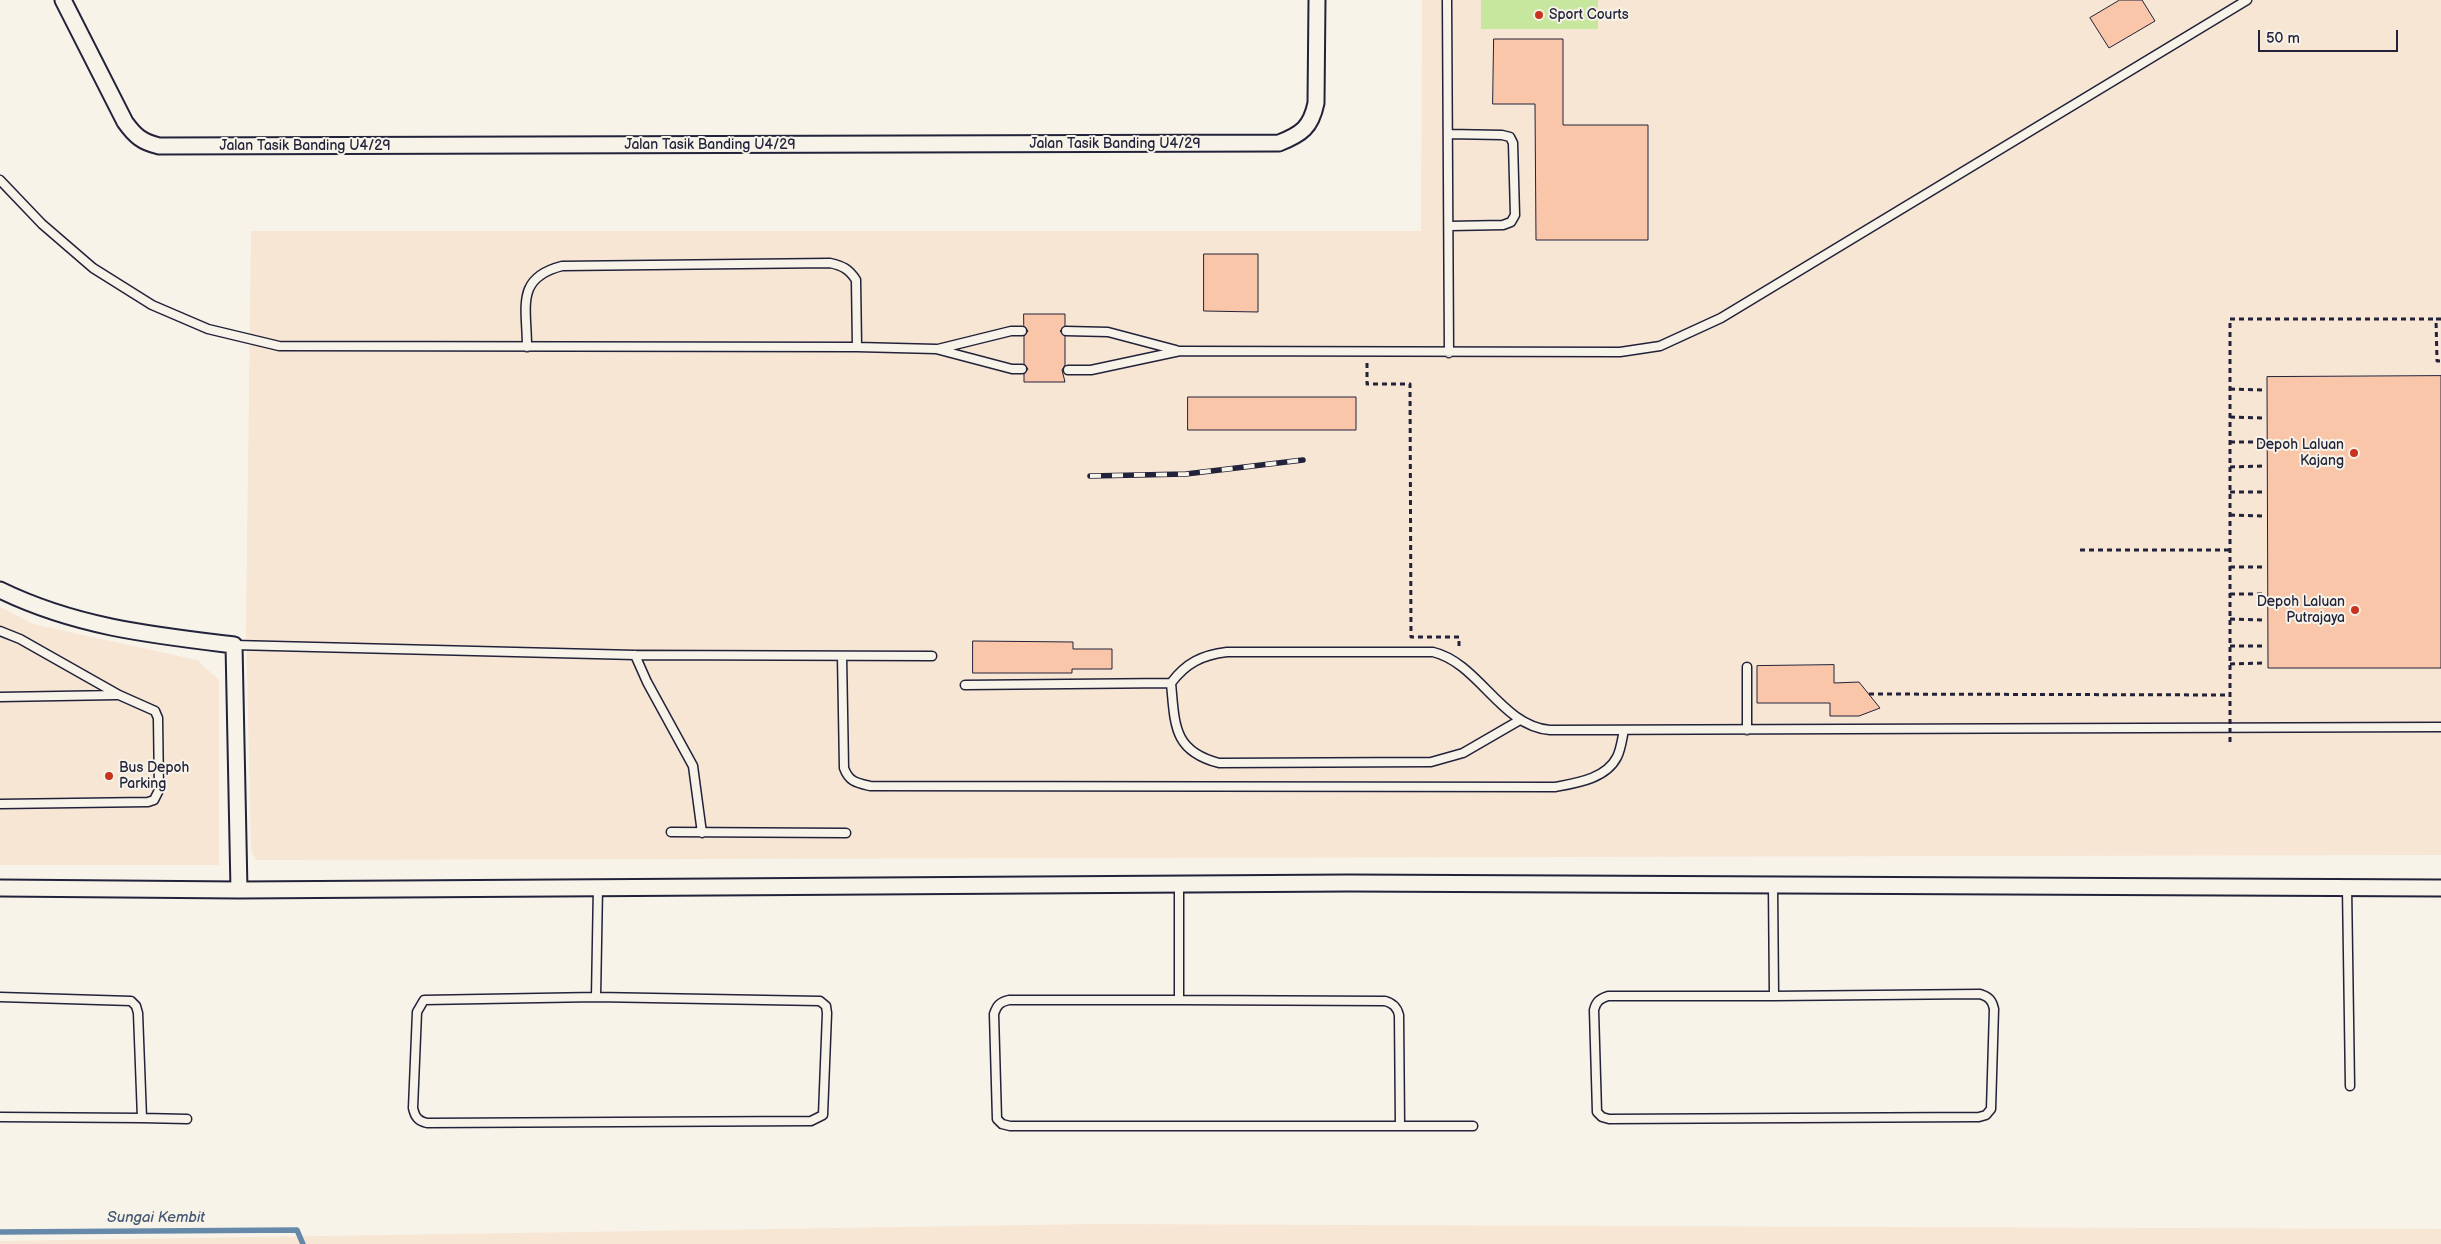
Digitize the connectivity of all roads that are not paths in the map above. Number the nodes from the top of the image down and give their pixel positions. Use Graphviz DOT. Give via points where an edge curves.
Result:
graph roads {
  1 [pos="63,0"];
  2 [pos="1317,0"];
  3 [pos="1446,0"];
  4 [pos="2248,0"];
  5 [pos="1448,134"];
  6 [pos="0,180"];
  7 [pos="1450,226"];
  8 [pos="1022,331"];
  9 [pos="1066,331"];
  10 [pos="527,347"];
  11 [pos="857,347"];
  12 [pos="936,349"];
  13 [pos="1180,351"];
  14 [pos="1449,353"];
  15 [pos="1022,369"];
  16 [pos="1068,370"];
  17 [pos="0,590"];
  18 [pos="0,631"];
  19 [pos="234,645"];
  20 [pos="635,655"];
  21 [pos="842,656"];
  22 [pos="932,656"];
  23 [pos="1747,668"];
  24 [pos="1171,683"];
  25 [pos="965,684"];
  26 [pos="119,695"];
  27 [pos="0,697"];
  28 [pos="1520,720"];
  29 [pos="2441,727"];
  30 [pos="1624,730"];
  31 [pos="1747,730"];
  32 [pos="0,804"];
  33 [pos="670,832"];
  34 [pos="702,832"];
  35 [pos="846,833"];
  36 [pos="1179,884"];
  37 [pos="1773,886"];
  38 [pos="598,887"];
  39 [pos="2347,887"];
  40 [pos="0,888"];
  41 [pos="2441,888"];
  42 [pos="240,890"];
  43 [pos="1774,996"];
  44 [pos="0,997"];
  45 [pos="596,997"];
  46 [pos="1179,1000"];
  47 [pos="2350,1086"];
  48 [pos="0,1117"];
  49 [pos="142,1118"];
  50 [pos="187,1119"];
  51 [pos="1400,1125"];
  52 [pos="1472,1126"];
  1 -- 2 [label="street, Jalan Tasik Banding U4/29" via="125,122 136,136 159,146 1279,143 1304,130 1313,118"];
  3 -- 5 [label="lane"];
  4 -- 14 [label="lane" via="1694,332 1660,346 1620,352"];
  5 -- 7 [label="lane"];
  5 -- 7 [label="lane" via="1510,137 1513,143 1515,215 1511,222 1503,225"];
  6 -- 10 [label="lane" via="42,224 93,268 152,305 208,329 279,346"];
  7 -- 14 [label="lane"];
  8 -- 12 [label="lane"];
  9 -- 13 [label="lane" via="1108,332"];
  10 -- 11 [label="lane"];
  10 -- 11 [label="lane" via="530,284 547,270 562,266 830,263 850,271 856,280"];
  11 -- 12 [label="lane"];
  12 -- 15 [label="lane"];
  13 -- 14 [label="lane"];
  13 -- 16 [label="lane" via="1091,370"];
  17 -- 19 [label="street" via="71,618 132,633"];
  18 -- 26 [label="lane"];
  19 -- 20 [label="lane"];
  19 -- 42 [label="street"];
  20 -- 21 [label="lane"];
  20 -- 34 [label="lane" via="646,682 693,766"];
  21 -- 22 [label="lane"];
  21 -- 30 [label="lane" via="844,768 848,778 855,783 870,786 1554,787 1603,772 1616,758"];
  23 -- 31 [label="lane"];
  24 -- 25 [label="lane"];
  24 -- 28 [label="lane" via="1188,663 1220,653 1433,652 1451,659"];
  24 -- 28 [label="lane" via="1179,735 1200,758 1219,763 1431,762 1464,753"];
  26 -- 27 [label="lane"];
  26 -- 32 [label="lane" via="151,708 157,714 159,790 154,800"];
  28 -- 30 [label="lane" via="1537,729"];
  29 -- 31 [label="lane"];
  30 -- 31 [label="lane"];
  33 -- 34 [label="lane"];
  34 -- 35 [label="lane"];
  36 -- 37 [label="street"];
  36 -- 38 [label="street"];
  36 -- 46 [label="lane"];
  37 -- 39 [label="street"];
  37 -- 43 [label="lane"];
  38 -- 42 [label="street"];
  38 -- 45 [label="lane"];
  39 -- 41 [label="street"];
  39 -- 47 [label="lane"];
  40 -- 42 [label="street"];
  43 -- 43 [label="lane" via="1988,996 1994,1008 1991,1109 1986,1115 1979,1116 1882,1117 1609,1119 1597,1112 1594,1010 1601,998"];
  44 -- 49 [label="lane" via="131,1001 138,1012"];
  45 -- 45 [label="lane" via="820,1001 826,1006 827,1014 823,1115 811,1122 447,1123 427,1123 415,1116 417,1012 424,1000"];
  46 -- 51 [label="lane" via="1392,1003 1399,1015"];
  46 -- 51 [label="lane" via="1002,1002 994,1014 998,1119 1010,1126"];
  48 -- 49 [label="lane"];
  49 -- 50 [label="lane"];
  51 -- 52 [label="lane"];
}
